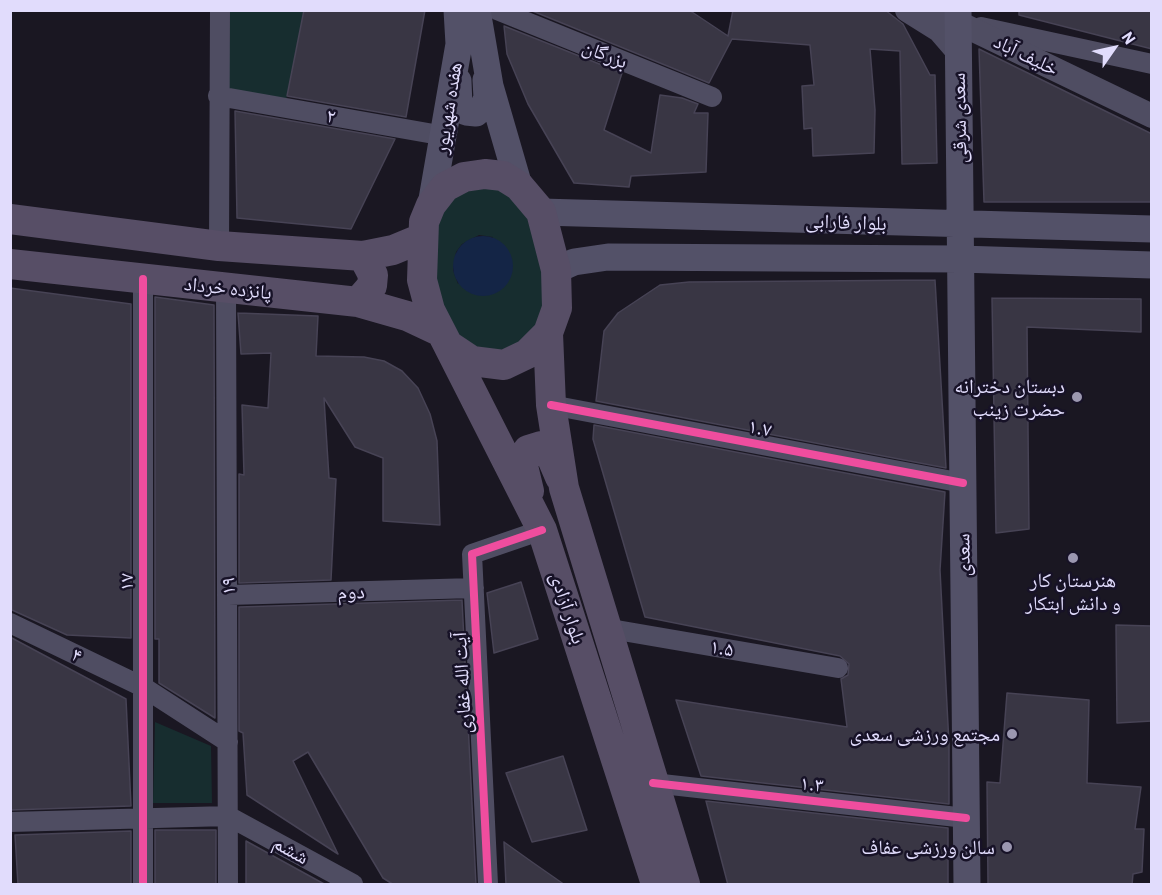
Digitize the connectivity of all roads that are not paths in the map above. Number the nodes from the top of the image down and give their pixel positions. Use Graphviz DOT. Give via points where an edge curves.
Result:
graph roads {
  1 [pos="220,10"];
  2 [pos="457,10"];
  3 [pos="477,10"];
  4 [pos="497,10"];
  5 [pos="907,10"];
  6 [pos="932,10"];
  7 [pos="958,16"];
  8 [pos="459,44"];
  9 [pos="958,52"];
  10 [pos="1152,64"];
  11 [pos="486,68"];
  12 [pos="218,96"];
  13 [pos="712,97"];
  14 [pos="1152,116"];
  15 [pos="445,136"];
  16 [pos="519,186"];
  17 [pos="431,205"];
  18 [pos="541,212"];
  19 [pos="604,215"];
  20 [pos="11,219"];
  21 [pos="960,225"];
  22 [pos="1152,230"];
  23 [pos="422,238"];
  24 [pos="219,246"];
  25 [pos="363,256"];
  26 [pos="608,257"];
  27 [pos="960,259"];
  28 [pos="12,264"];
  29 [pos="1152,265"];
  30 [pos="556,270"];
  31 [pos="142,279"];
  32 [pos="226,288"];
  33 [pos="358,302"];
  34 [pos="548,333"];
  35 [pos="444,338"];
  36 [pos="551,405"];
  37 [pos="963,483"];
  38 [pos="564,488"];
  39 [pos="537,517"];
  40 [pos="474,588"];
  41 [pos="228,595"];
  42 [pos="10,623"];
  43 [pos="605,628"];
  44 [pos="838,668"];
  45 [pos="143,687"];
  46 [pos="228,742"];
  47 [pos="653,783"];
  48 [pos="228,816"];
  49 [pos="966,818"];
  50 [pos="143,819"];
  51 [pos="10,822"];
  52 [pos="143,885"];
  53 [pos="228,885"];
  54 [pos="353,885"];
  55 [pos="489,885"];
  56 [pos="656,885"];
  57 [pos="685,885"];
  58 [pos="967,885"];
  1 -- 12 [label="street"];
  2 -- 8 [label="main road, هفده شهریور"];
  3 -- 11 [label="main road, هفده شهریور"];
  4 -- 13 [label="street, بزرگان"];
  5 -- 9 [label="street" via="939,30"];
  6 -- 7 [label="street, خلیف آباد"];
  7 -- 9 [label="main road, سعدی شرقی"];
  7 -- 10 [label="street"];
  7 -- 14 [label="street, خلیف آباد"];
  8 -- 11 [label="main road" via="458,99 466,112 483,107 487,98"];
  8 -- 15 [label="main road, هفده شهریور"];
  9 -- 21 [label="main road, سعدی شرقی"];
  11 -- 16 [label="main road, هفده شهریور"];
  12 -- 15 [label="street, ۲"];
  12 -- 24 [label="street"];
  15 -- 17 [label="main road, هفده شهریور"];
  16 -- 17 [label="main road" via="503,176 464,177 445,188"];
  16 -- 18 [label="main road"];
  17 -- 23 [label="main road"];
  18 -- 19 [label="main road, بلوار فارابی"];
  18 -- 30 [label="main road"];
  19 -- 21 [label="main road, بلوار فارابی"];
  19 -- 26 [label="main road" via="596,236 599,248"];
  20 -- 24 [label="main road, پانزده خرداد"];
  21 -- 22 [label="main road, بلوار فارابی"];
  21 -- 27 [label="main road, سعدی"];
  23 -- 25 [label="main road, پانزده خرداد" via="393,250"];
  23 -- 35 [label="main road" via="424,289"];
  24 -- 25 [label="main road, پانزده خرداد"];
  25 -- 33 [label="main road" via="373,275 372,286"];
  26 -- 27 [label="main road, بلوار فارابی"];
  26 -- 30 [label="main road, بلوار فارابی" via="574,262"];
  27 -- 29 [label="main road, بلوار فارابی"];
  27 -- 37 [label="main road, سعدی"];
  28 -- 31 [label="main road, پانزده خرداد"];
  30 -- 34 [label="main road" via="557,308"];
  31 -- 32 [label="main road, پانزده خرداد"];
  31 -- 45 [label="street, ۱۷"];
  32 -- 33 [label="main road, پانزده خرداد"];
  32 -- 41 [label="street, ۱۹"];
  33 -- 35 [label="main road, پانزده خرداد" via="407,316"];
  34 -- 35 [label="main road" via="532,351 504,364 472,361"];
  34 -- 36 [label="main road, بلوار آزادی"];
  35 -- 39 [label="main road, بلوار آزادی"];
  36 -- 37 [label="street, ۱.۷"];
  36 -- 38 [label="main road, بلوار آزادی"];
  37 -- 49 [label="main road, سعدی"];
  38 -- 39 [label="main road" via="551,456 541,446 528,450 523,466"];
  38 -- 43 [label="main road, بلوار آزادی"];
  39 -- 40 [label="street, آیت الله غفاری" via="472,554"];
  39 -- 56 [label="main road, بلوار آزادی"];
  40 -- 41 [label="street, دوم"];
  40 -- 55 [label="street, آیت الله غفاری"];
  41 -- 46 [label="street, ۱۹"];
  42 -- 45 [label="street, ۴"];
  43 -- 44 [label="street, ۱.۵"];
  43 -- 47 [label="main road, بلوار آزادی"];
  45 -- 46 [label="street, ۴"];
  45 -- 50 [label="street, ۱۷"];
  46 -- 48 [label="street, ۱۹"];
  47 -- 49 [label="street, ۱.۳"];
  47 -- 57 [label="main road, بلوار آزادی"];
  48 -- 50 [label="street"];
  48 -- 53 [label="street, ۱۹"];
  48 -- 54 [label="street, ششم"];
  49 -- 58 [label="main road, سعدی"];
  50 -- 51 [label="street"];
  50 -- 52 [label="street, ۱۷"];
}
